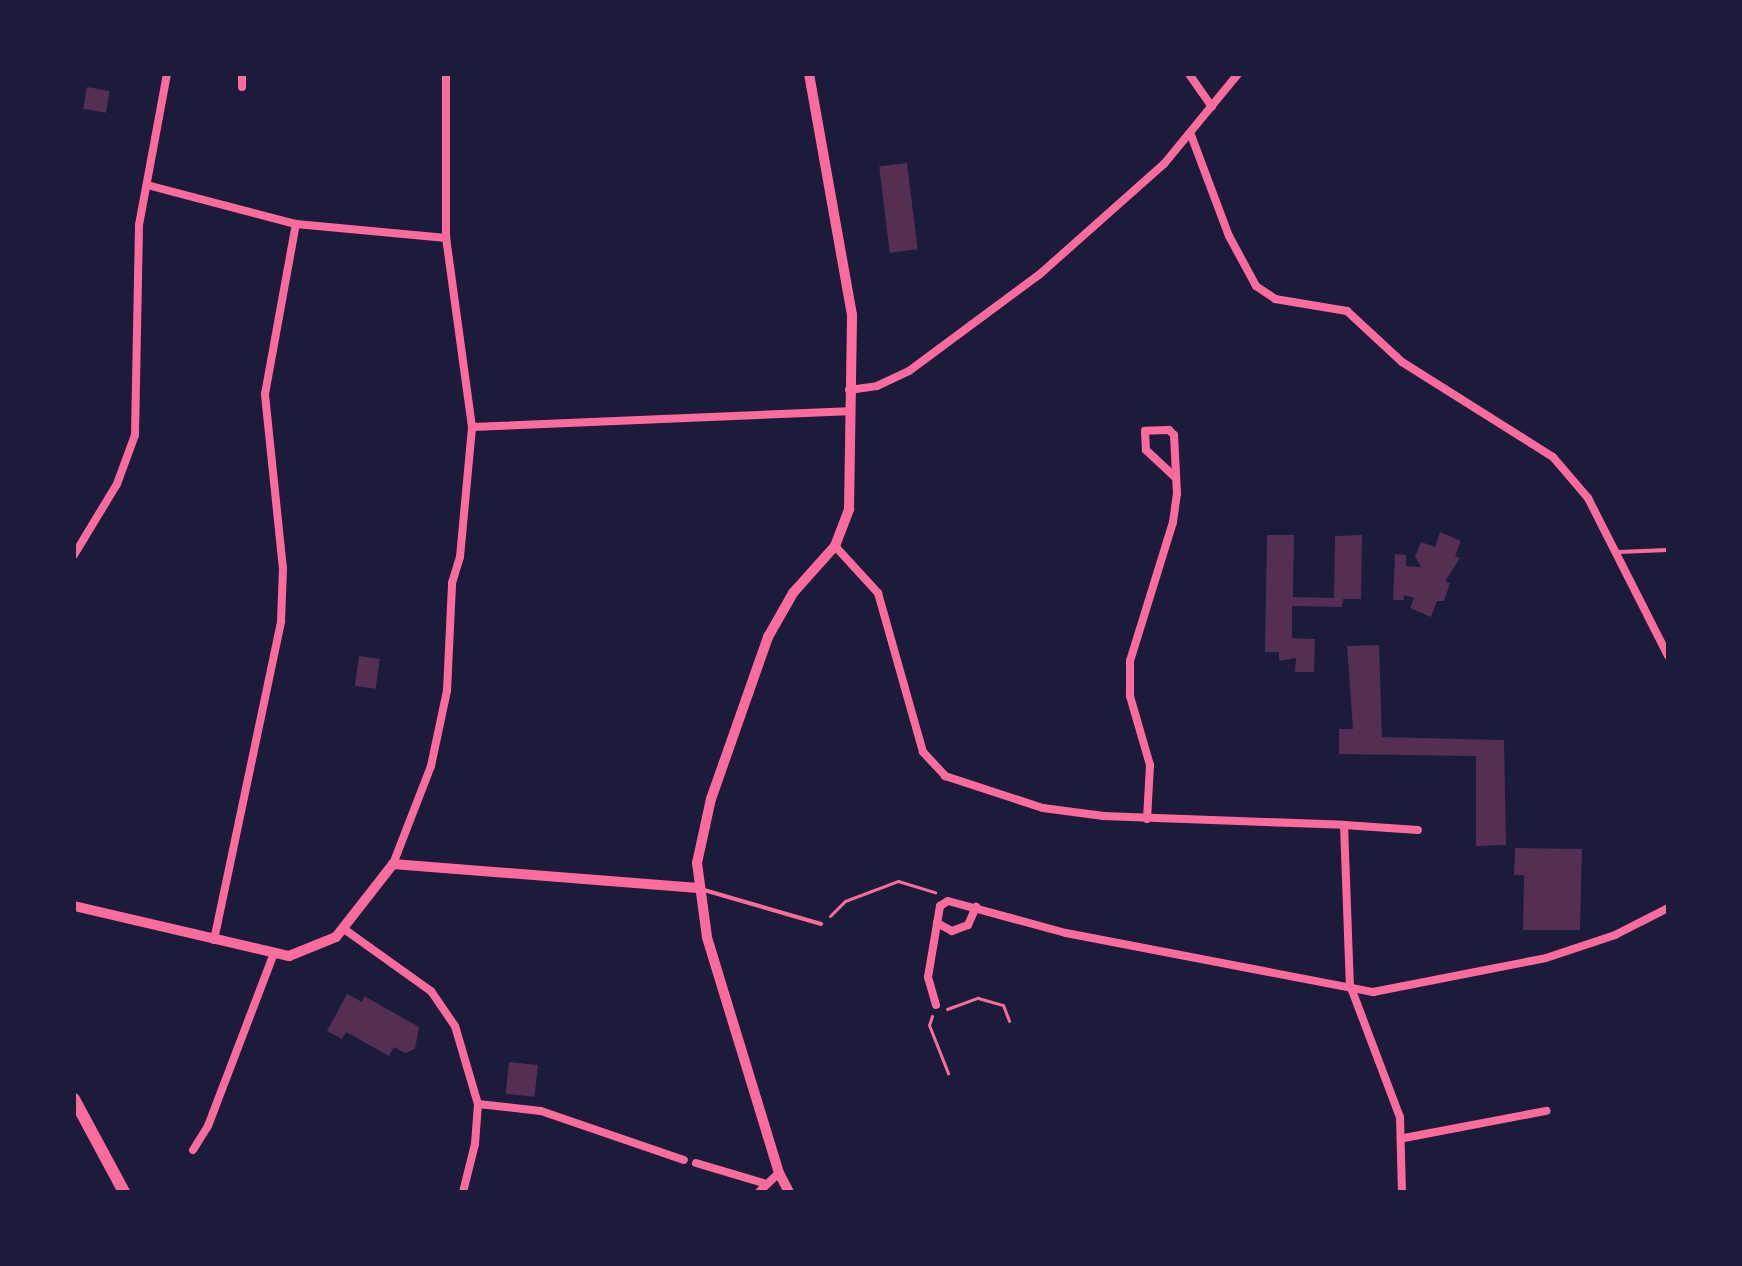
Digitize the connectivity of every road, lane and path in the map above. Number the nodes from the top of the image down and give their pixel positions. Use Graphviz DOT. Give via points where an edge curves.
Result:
graph roads {
  1 [pos="167,74"];
  2 [pos="242,74"];
  3 [pos="446,74"];
  4 [pos="809,74"];
  5 [pos="1189,74"];
  6 [pos="1238,74"];
  7 [pos="242,87"];
  8 [pos="1212,107"];
  9 [pos="1191,135"];
  10 [pos="147,185"];
  11 [pos="296,224"];
  12 [pos="446,238"];
  13 [pos="849,390"];
  14 [pos="848,411"];
  15 [pos="472,427"];
  16 [pos="1176,478"];
  17 [pos="835,546"];
  18 [pos="1668,550"];
  19 [pos="1616,553"];
  20 [pos="74,555"];
  21 [pos="1668,656"];
  22 [pos="1147,819"];
  23 [pos="1344,825"];
  24 [pos="1418,830"];
  25 [pos="393,864"];
  26 [pos="698,888"];
  27 [pos="948,901"];
  28 [pos="74,906"];
  29 [pos="976,907"];
  30 [pos="1668,908"];
  31 [pos="937,923"];
  32 [pos="821,924"];
  33 [pos="344,929"];
  34 [pos="214,940"];
  35 [pos="273,956"];
  36 [pos="1350,985"];
  37 [pos="936,1005"];
  38 [pos="1009,1021"];
  39 [pos="948,1073"];
  40 [pos="74,1099"];
  41 [pos="478,1104"];
  42 [pos="1546,1111"];
  43 [pos="1404,1138"];
  44 [pos="193,1150"];
  45 [pos="684,1160"];
  46 [pos="696,1163"];
  47 [pos="779,1173"];
  48 [pos="761,1188"];
  49 [pos="124,1192"];
  50 [pos="463,1192"];
  51 [pos="789,1192"];
  52 [pos="1402,1192"];
  1 -- 10 [label="street"];
  2 -- 7 [label="street"];
  3 -- 12 [label="street"];
  4 -- 13 [label="street" via="852,315"];
  5 -- 8 [label="street"];
  6 -- 8 [label="street"];
  8 -- 9 [label="street"];
  9 -- 13 [label="street" via="1040,274 956,338 909,371 877,386"];
  9 -- 19 [label="street" via="1229,236 1256,286 1275,299 1347,311 1402,362 1533,441 1576,479"];
  10 -- 11 [label="street"];
  10 -- 20 [label="street" via="138,261 135,435 109,499"];
  11 -- 12 [label="street"];
  11 -- 34 [label="street" via="265,394 283,569 281,621"];
  12 -- 15 [label="street"];
  13 -- 14 [label="street"];
  14 -- 15 [label="street"];
  14 -- 17 [label="street" via="851,492 846,526"];
  15 -- 25 [label="street" via="460,557 452,583 447,691 431,766"];
  16 -- 16 [label="street" via="1173,432 1145,431 1146,450"];
  16 -- 22 [label="street" via="1173,522 1130,661 1132,704 1150,765"];
  17 -- 22 [label="street" via="878,593 910,711 932,766 945,776 1043,808"];
  17 -- 26 [label="street" via="793,593 768,637 702,828"];
  18 -- 19 [label="lane"];
  19 -- 21 [label="street"];
  22 -- 23 [label="street"];
  23 -- 24 [label="street"];
  23 -- 36 [label="street"];
  25 -- 26 [label="street"];
  25 -- 33 [label="street"];
  26 -- 32 [label="lane"];
  26 -- 47 [label="street" via="707,937"];
  27 -- 29 [label="street"];
  27 -- 31 [label="street" via="940,906"];
  27 -- 32 [label="path" via="898,881 845,901"];
  28 -- 34 [label="street"];
  29 -- 31 [label="street" via="968,925 952,931"];
  29 -- 36 [label="street" via="1066,933"];
  30 -- 36 [label="street" via="1615,935 1546,958 1373,992"];
  31 -- 37 [label="street" via="928,977"];
  33 -- 35 [label="street" via="312,951"];
  33 -- 41 [label="street" via="402,966 443,1004 460,1038"];
  34 -- 35 [label="street"];
  35 -- 44 [label="street" via="208,1126"];
  36 -- 43 [label="street" via="1395,1099"];
  37 -- 38 [label="path" via="947,1009 978,998 1003,1005"];
  37 -- 39 [label="path" via="929,1025"];
  40 -- 49 [label="main road"];
  41 -- 45 [label="street" via="541,1111"];
  41 -- 50 [label="street"];
  42 -- 43 [label="street"];
  43 -- 52 [label="street"];
  46 -- 48 [label="street"];
  47 -- 48 [label="street"];
  47 -- 51 [label="street"];
}
